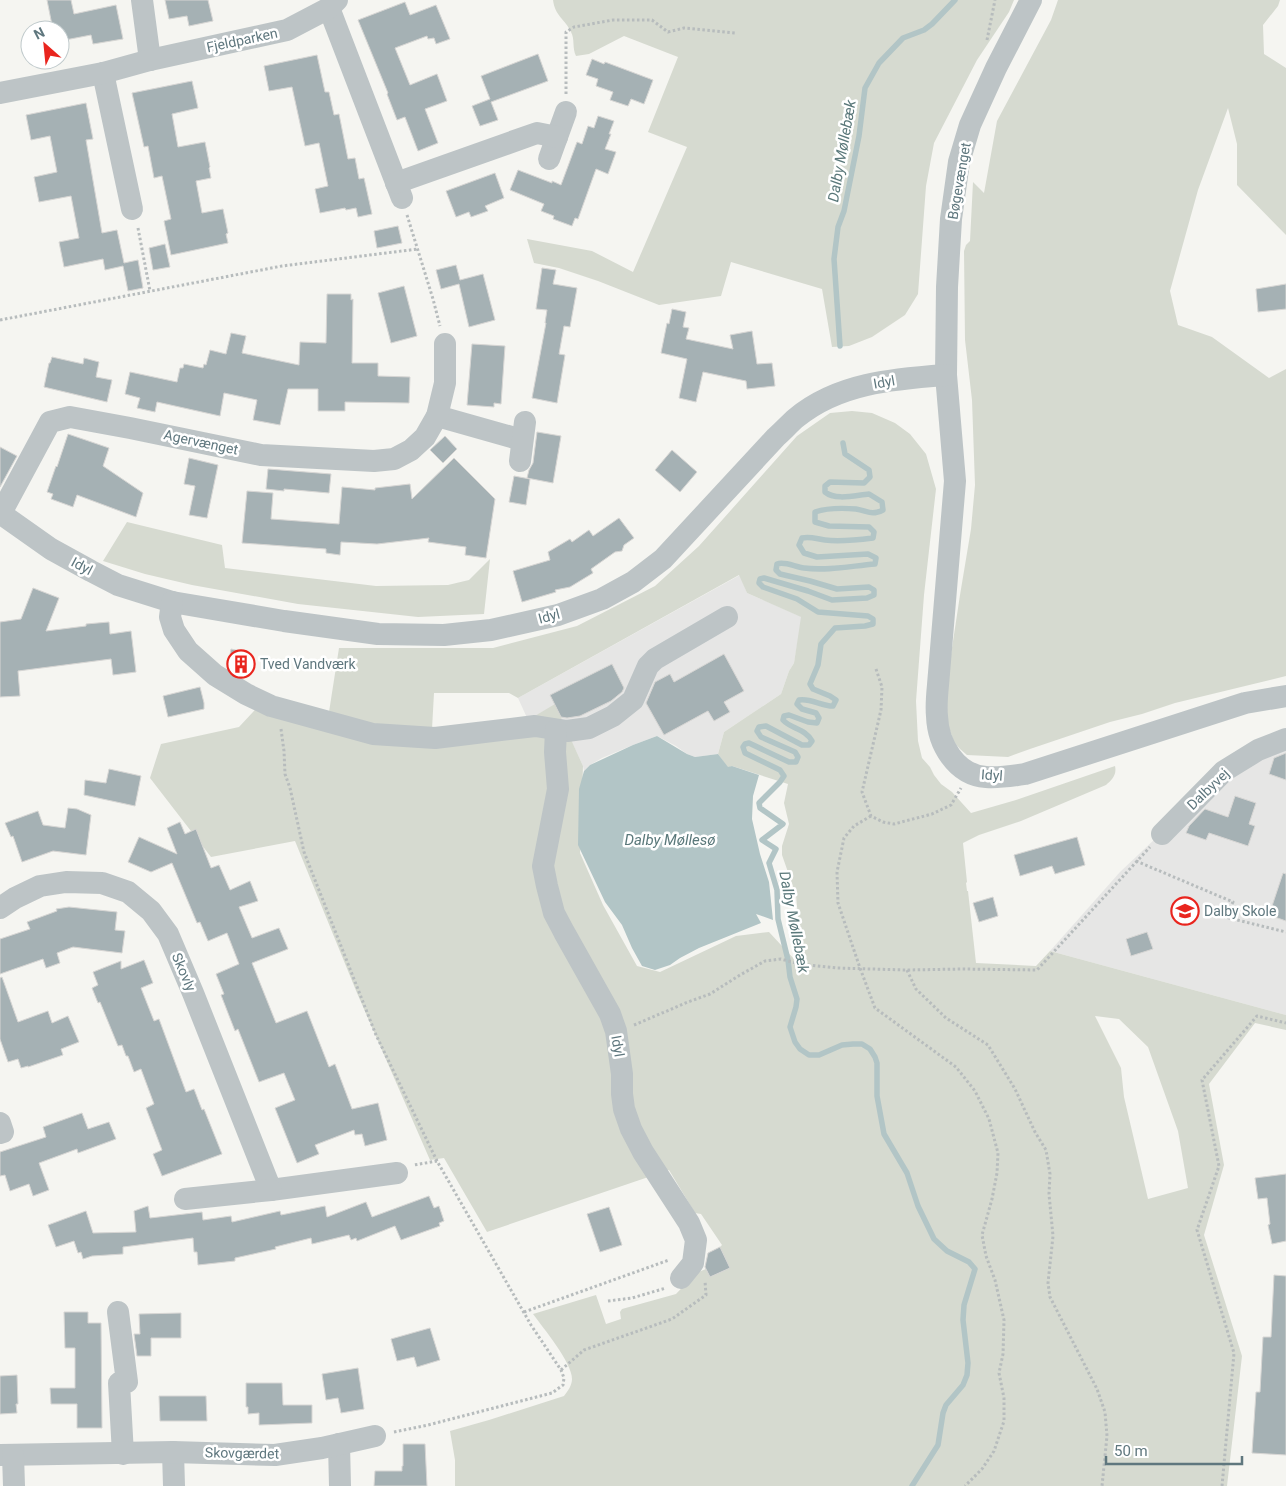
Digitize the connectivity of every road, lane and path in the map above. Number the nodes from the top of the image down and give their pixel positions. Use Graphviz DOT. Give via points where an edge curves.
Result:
graph roads {
  1 [pos="142,0"];
  2 [pos="1031,0"];
  3 [pos="333,4"];
  4 [pos="735,33"];
  5 [pos="150,60"];
  6 [pos="103,73"];
  7 [pos="0,93"];
  8 [pos="566,112"];
  9 [pos="557,137"];
  10 [pos="549,159"];
  11 [pos="399,190"];
  12 [pos="132,209"];
  13 [pos="418,249"];
  14 [pos="150,291"];
  15 [pos="0,320"];
  16 [pos="445,344"];
  17 [pos="946,375"];
  18 [pos="437,416"];
  19 [pos="522,441"];
  20 [pos="1,513"];
  21 [pos="172,602"];
  22 [pos="727,616"];
  23 [pos="876,670"];
  24 [pos="1286,696"];
  25 [pos="271,706"];
  26 [pos="556,730"];
  27 [pos="1286,738"];
  28 [pos="971,773"];
  29 [pos="871,816"];
  30 [pos="1162,834"];
  31 [pos="1136,861"];
  32 [pos="0,908"];
  33 [pos="1286,932"];
  34 [pos="860,968"];
  35 [pos="907,970"];
  36 [pos="1286,1023"];
  37 [pos="616,1031"];
  38 [pos="0,1123"];
  39 [pos="0,1133"];
  40 [pos="437,1161"];
  41 [pos="397,1173"];
  42 [pos="271,1190"];
  43 [pos="185,1200"];
  44 [pos="694,1251"];
  45 [pos="681,1278"];
  46 [pos="608,1300"];
  47 [pos="118,1312"];
  48 [pos="524,1312"];
  49 [pos="560,1370"];
  50 [pos="375,1436"];
  51 [pos="339,1444"];
  52 [pos="173,1452"];
  53 [pos="123,1454"];
  54 [pos="6,1455"];
  55 [pos="14,1486"];
  56 [pos="174,1486"];
  57 [pos="340,1486"];
  58 [pos="965,1486"];
  59 [pos="1102,1486"];
  60 [pos="1222,1486"];
  1 -- 5 [label="street"];
  2 -- 17 [label="street, Bøgevænget" via="970,125 960,162 951,218"];
  3 -- 5 [label="street, Fjeldparken" via="287,30"];
  3 -- 11 [label="street, Fjeldparken"];
  4 -- 8 [label="path" via="684,28 668,32 652,20 613,20 574,27 566,32"];
  5 -- 6 [label="street, Fjeldparken"];
  6 -- 7 [label="street, Fjeldparken"];
  6 -- 12 [label="street"];
  8 -- 9 [label="street"];
  9 -- 10 [label="street"];
  9 -- 11 [label="street" via="537,133"];
  11 -- 13 [label="path"];
  12 -- 14 [label="path"];
  13 -- 14 [label="path" via="282,266"];
  13 -- 16 [label="path"];
  14 -- 15 [label="path"];
  16 -- 18 [label="street, Agervænget" via="445,383"];
  17 -- 21 [label="street, Idyl" via="862,385 815,404 776,437 663,559 633,582 602,599 558,615 491,630 444,635 378,634"];
  17 -- 28 [label="street, Idyl" via="955,481 937,718 948,754"];
  18 -- 19 [label="street"];
  18 -- 20 [label="street, Agervænget" via="425,436 411,450 394,459 374,461 261,455 70,417 50,422"];
  20 -- 21 [label="street, Idyl" via="51,550 100,576"];
  21 -- 25 [label="street" via="172,624 188,650 215,675"];
  22 -- 26 [label="street" via="655,659 648,666 633,700 613,716 589,728 567,732"];
  23 -- 29 [label="path" via="882,687 881,710 862,792"];
  24 -- 28 [label="street, Idyl" via="1245,703 1025,774 984,777"];
  25 -- 26 [label="street" via="373,734 435,738 535,726"];
  25 -- 40 [label="path" via="270,713 280,726 285,774 304,852 376,1035"];
  26 -- 37 [label="street, Idyl" via="558,789 543,866 554,913 610,1014"];
  27 -- 30 [label="street, Dalbyvej" via="1258,750 1224,771"];
  28 -- 29 [label="path" via="951,805 932,814 894,824"];
  29 -- 34 [label="path" via="854,826 844,838 837,872 838,903"];
  30 -- 31 [label="path"];
  31 -- 33 [label="path" via="1233,902 1225,916"];
  31 -- 35 [label="path" via="1037,970"];
  32 -- 42 [label="street, Skovly" via="40,886 66,882 102,883 128,892 151,911 168,934"];
  34 -- 35 [label="path"];
  34 -- 37 [label="path" via="799,964 781,959 765,961 710,994"];
  34 -- 58 [label="path" via="875,1008 956,1067 975,1091 989,1120 998,1153 992,1199 982,1235 1004,1320 999,1373 1004,1421 994,1451"];
  35 -- 59 [label="path" via="916,989 946,1018 988,1045 1046,1150 1053,1236 1048,1283 1050,1297 1106,1412"];
  36 -- 60 [label="path" via="1257,1016 1202,1080 1219,1166 1197,1230 1234,1353"];
  37 -- 44 [label="street, Idyl" via="628,1123 689,1223 696,1240"];
  38 -- 39 [label="street" via="3,1132"];
  40 -- 41 [label="path" via="402,1167"];
  40 -- 48 [label="path"];
  41 -- 42 [label="street"];
  42 -- 43 [label="street"];
  44 -- 45 [label="street" via="693,1263"];
  44 -- 48 [label="path"];
  44 -- 49 [label="path" via="706,1283 706,1295 672,1319 584,1350"];
  45 -- 46 [label="path" via="670,1287 632,1298"];
  47 -- 53 [label="street" via="127,1382 119,1384"];
  48 -- 49 [label="path"];
  49 -- 50 [label="path" via="563,1385 552,1393"];
  50 -- 51 [label="street, Skovgærdet"];
  51 -- 52 [label="street, Skovgærdet" via="274,1455"];
  51 -- 57 [label="street"];
  52 -- 53 [label="street, Skovgærdet"];
  52 -- 56 [label="street"];
  53 -- 54 [label="street, Skovgærdet"];
  54 -- 55 [label="street, Skovgærdet"];
}
